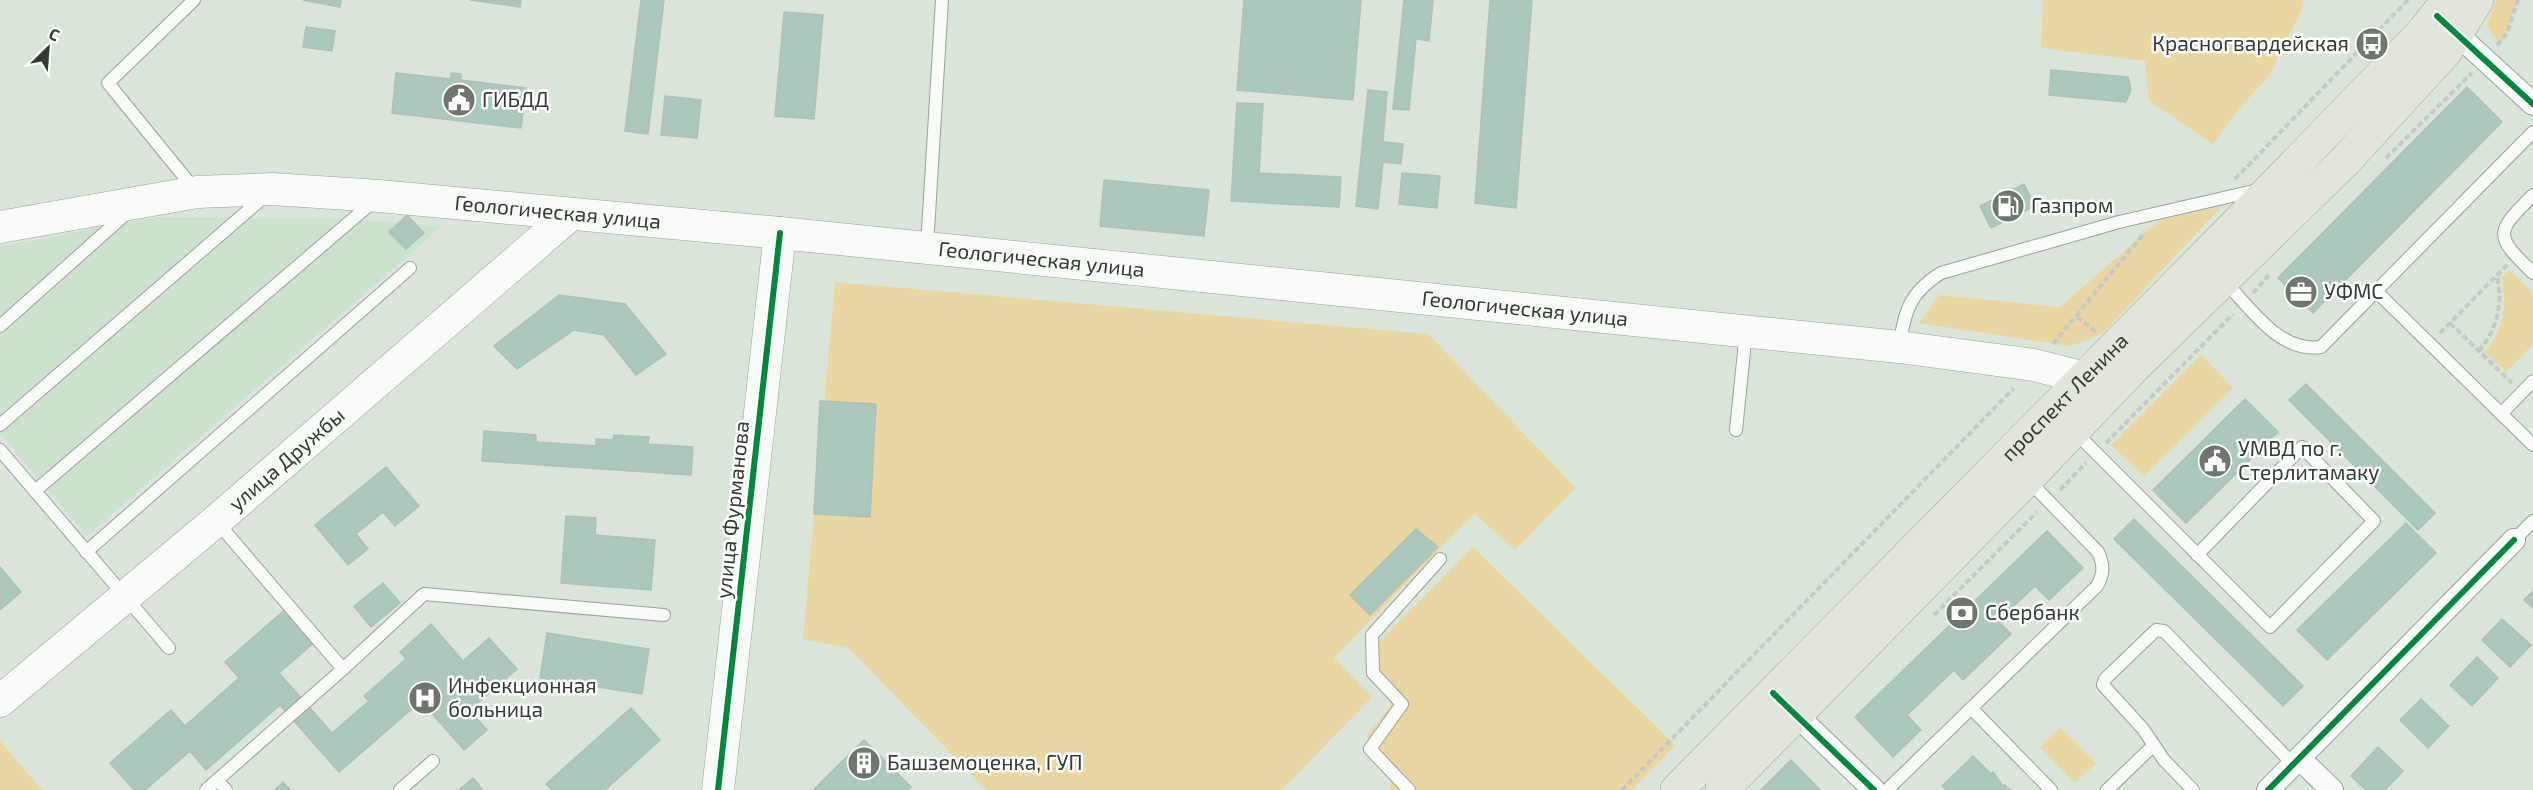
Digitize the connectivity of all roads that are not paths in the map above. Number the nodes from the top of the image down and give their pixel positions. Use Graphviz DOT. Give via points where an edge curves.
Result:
graph roads {
  1 [pos="194,0"];
  2 [pos="942,0"];
  3 [pos="2477,0"];
  4 [pos="2448,17"];
  5 [pos="2533,104"];
  6 [pos="2533,132"];
  7 [pos="2274,186"];
  8 [pos="272,189"];
  9 [pos="197,192"];
  10 [pos="2533,195"];
  11 [pos="379,196"];
  12 [pos="138,203"];
  13 [pos="571,214"];
  14 [pos="4,229"];
  15 [pos="780,233"];
  16 [pos="927,248"];
  17 [pos="410,268"];
  18 [pos="2533,273"];
  19 [pos="2376,291"];
  20 [pos="2234,292"];
  21 [pos="0,326"];
  22 [pos="1746,331"];
  23 [pos="1899,347"];
  24 [pos="2085,378"];
  25 [pos="2533,381"];
  26 [pos="2501,414"];
  27 [pos="0,425"];
  28 [pos="1736,430"];
  29 [pos="2085,442"];
  30 [pos="2533,445"];
  31 [pos="0,450"];
  32 [pos="2038,490"];
  33 [pos="34,491"];
  34 [pos="216,521"];
  35 [pos="2533,521"];
  36 [pos="2514,540"];
  37 [pos="86,552"];
  38 [pos="2197,555"];
  39 [pos="1440,559"];
  40 [pos="126,597"];
  41 [pos="664,615"];
  42 [pos="169,648"];
  43 [pos="343,669"];
  44 [pos="0,701"];
  45 [pos="1785,704"];
  46 [pos="1971,708"];
  47 [pos="2154,745"];
  48 [pos="433,761"];
  49 [pos="2296,761"];
  50 [pos="217,780"];
  51 [pos="206,790"];
  52 [pos="226,790"];
  53 [pos="400,790"];
  54 [pos="718,790"];
  55 [pos="1409,790"];
  56 [pos="1677,790"];
  57 [pos="1722,790"];
  58 [pos="1874,790"];
  59 [pos="1887,790"];
  60 [pos="2050,790"];
  61 [pos="2107,790"];
  62 [pos="2193,790"];
  63 [pos="2268,790"];
  64 [pos="2332,790"];
  1 -- 9 [label="lane" via="108,83"];
  2 -- 16 [label="lane"];
  3 -- 4 [label="main road, проспект Ленина"];
  4 -- 5 [label="street"];
  4 -- 7 [label="main road, проспект Ленина"];
  4 -- 20 [label="main road, проспект Ленина" via="2445,52 2345,161"];
  6 -- 19 [label="lane"];
  7 -- 23 [label="lane" via="2161,212 1941,273 1913,297 1904,316"];
  7 -- 24 [label="main road, проспект Ленина"];
  8 -- 9 [label="main road, Геологическая улица"];
  8 -- 11 [label="main road, Геологическая улица"];
  8 -- 27 [label="lane"];
  9 -- 12 [label="main road, Геологическая улица"];
  10 -- 18 [label="lane" via="2508,220 2504,239 2508,249"];
  11 -- 13 [label="main road, Геологическая улица"];
  11 -- 33 [label="lane"];
  12 -- 14 [label="main road, Геологическая улица"];
  12 -- 21 [label="lane"];
  13 -- 15 [label="main road, Геологическая улица"];
  13 -- 34 [label="main road, улица Дружбы"];
  15 -- 16 [label="main road, Геологическая улица"];
  15 -- 54 [label="main road, улица Фурманова"];
  16 -- 22 [label="main road, Геологическая улица"];
  17 -- 37 [label="lane"];
  19 -- 20 [label="lane" via="2321,347 2307,349 2280,338"];
  19 -- 26 [label="lane"];
  20 -- 29 [label="main road, проспект Ленина" via="2133,368"];
  22 -- 23 [label="main road, Геологическая улица"];
  22 -- 28 [label="lane"];
  23 -- 24 [label="main road, Геологическая улица" via="2034,365"];
  24 -- 45 [label="main road, проспект Ленина"];
  25 -- 26 [label="lane"];
  26 -- 30 [label="lane"];
  29 -- 32 [label="main road, проспект Ленина"];
  29 -- 38 [label="lane"];
  31 -- 33 [label="lane"];
  32 -- 45 [label="main road, проспект Ленина"];
  32 -- 46 [label="lane" via="2098,552 2103,562 2102,577"];
  33 -- 37 [label="lane"];
  34 -- 40 [label="main road, улица Дружбы"];
  34 -- 43 [label="lane"];
  35 -- 36 [label="lane"];
  36 -- 49 [label="street"];
  37 -- 40 [label="lane"];
  38 -- 38 [label="lane" via="2270,627 2374,521 2302,447"];
  39 -- 55 [label="lane" via="1372,635 1372,673 1402,704 1370,749"];
  40 -- 42 [label="lane"];
  40 -- 44 [label="main road, улица Дружбы"];
  41 -- 43 [label="lane" via="423,594"];
  43 -- 50 [label="lane"];
  45 -- 56 [label="main road, проспект Ленина"];
  45 -- 57 [label="main road, проспект Ленина"];
  45 -- 58 [label="street"];
  46 -- 59 [label="lane"];
  46 -- 60 [label="lane"];
  47 -- 49 [label="lane" via="2103,683 2160,630"];
  47 -- 61 [label="lane"];
  47 -- 62 [label="lane"];
  48 -- 53 [label="lane"];
  49 -- 63 [label="street"];
  49 -- 64 [label="street"];
  50 -- 51 [label="lane"];
  50 -- 52 [label="lane"];
}
